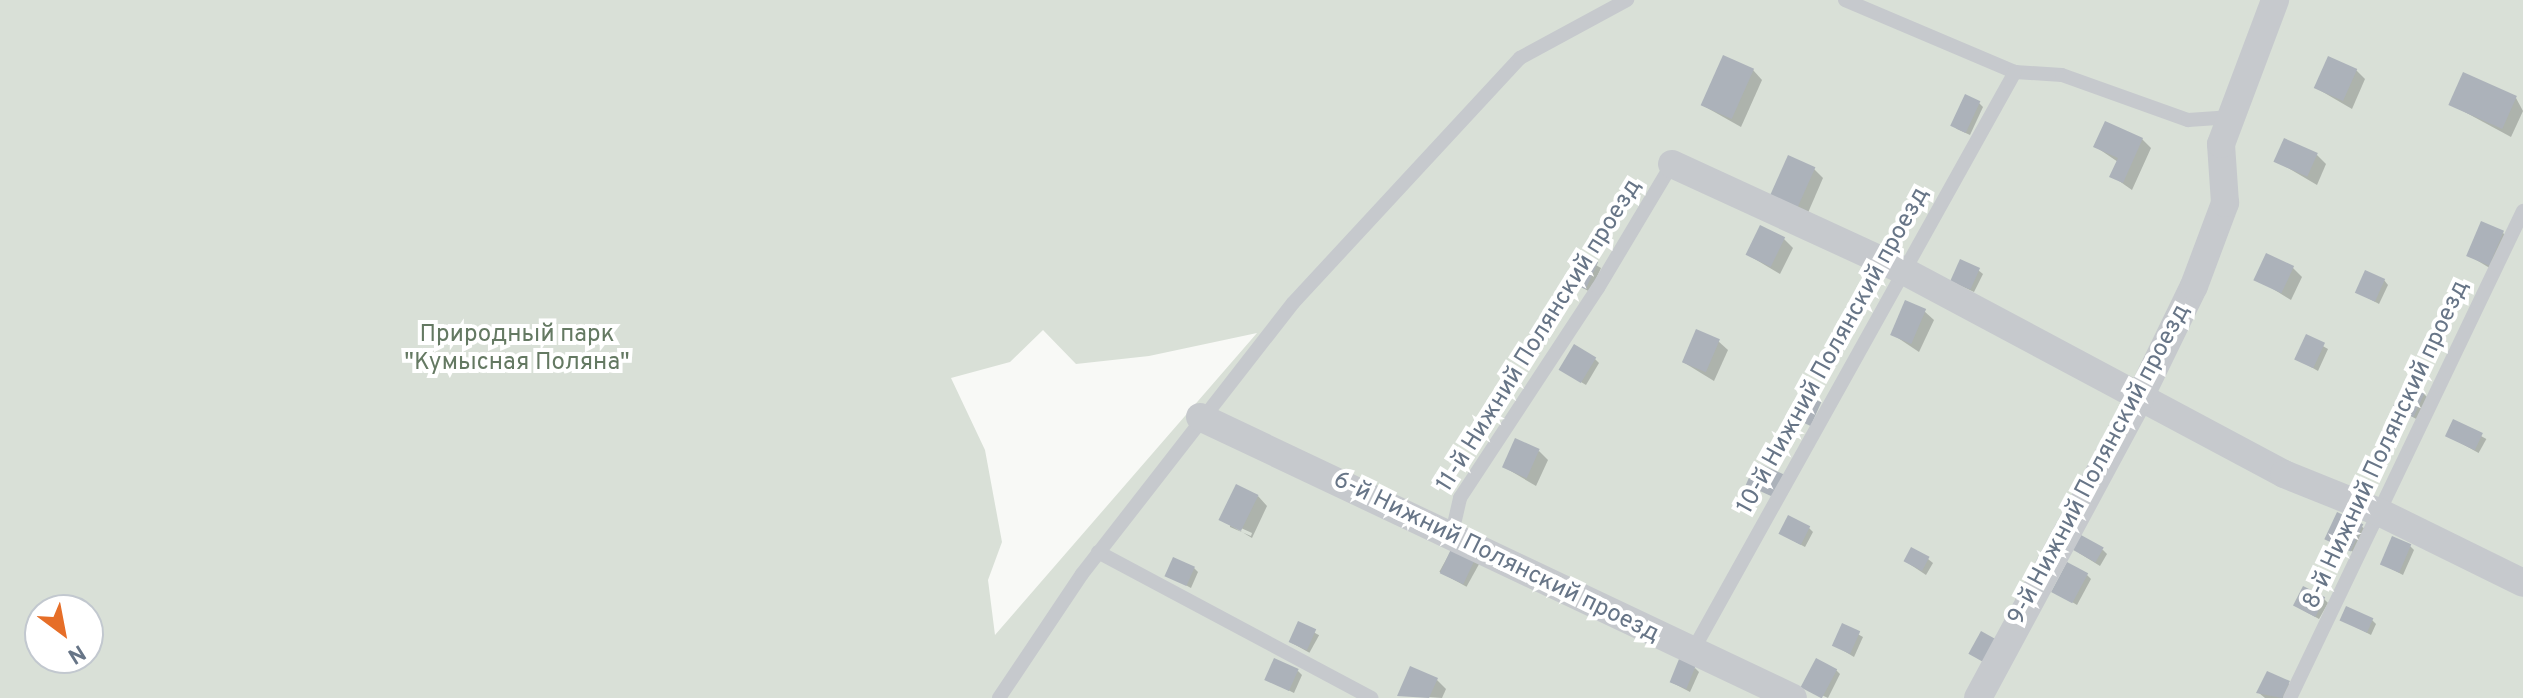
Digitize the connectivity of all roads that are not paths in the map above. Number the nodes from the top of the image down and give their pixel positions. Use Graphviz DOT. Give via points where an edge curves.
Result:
graph roads {
  1 [pos="1627,0"];
  2 [pos="1845,0"];
  3 [pos="2275,0"];
  4 [pos="2015,72"];
  5 [pos="2233,117"];
  6 [pos="1672,164"];
  7 [pos="2523,211"];
  8 [pos="1902,270"];
  9 [pos="2140,397"];
  10 [pos="1200,417"];
  11 [pos="2381,513"];
  12 [pos="1452,533"];
  13 [pos="1098,552"];
  14 [pos="2523,583"];
  15 [pos="1692,652"];
  16 [pos="999,698"];
  17 [pos="1371,698"];
  18 [pos="1793,698"];
  19 [pos="1978,698"];
  20 [pos="2290,698"];
  1 -- 10 [label="lane" via="1520,58 1293,303"];
  2 -- 4 [label="lane"];
  3 -- 5 [label="street, 9-й Нижний Полянский проезд"];
  4 -- 5 [label="lane" via="2062,75 2188,120"];
  4 -- 8 [label="lane, 10-й Нижний Полянский проезд"];
  5 -- 9 [label="street, 9-й Нижний Полянский проезд" via="2221,144 2225,203 2194,286"];
  6 -- 8 [label="street"];
  6 -- 12 [label="lane, 11-й Нижний Полянский проезд" via="1460,498"];
  7 -- 11 [label="lane, 8-й Нижний Полянский проезд"];
  8 -- 9 [label="street"];
  8 -- 15 [label="lane, 10-й Нижний Полянский проезд" via="1838,396"];
  9 -- 11 [label="street" via="2284,474"];
  9 -- 19 [label="street, 9-й Нижний Полянский проезд"];
  10 -- 12 [label="street, 6-й Нижний Полянский проезд"];
  10 -- 13 [label="lane"];
  11 -- 14 [label="street"];
  11 -- 20 [label="lane, 8-й Нижний Полянский проезд"];
  12 -- 15 [label="street, 6-й Нижний Полянский проезд"];
  13 -- 16 [label="lane"];
  13 -- 17 [label="lane"];
  15 -- 18 [label="street, 6-й Нижний Полянский проезд"];
}
